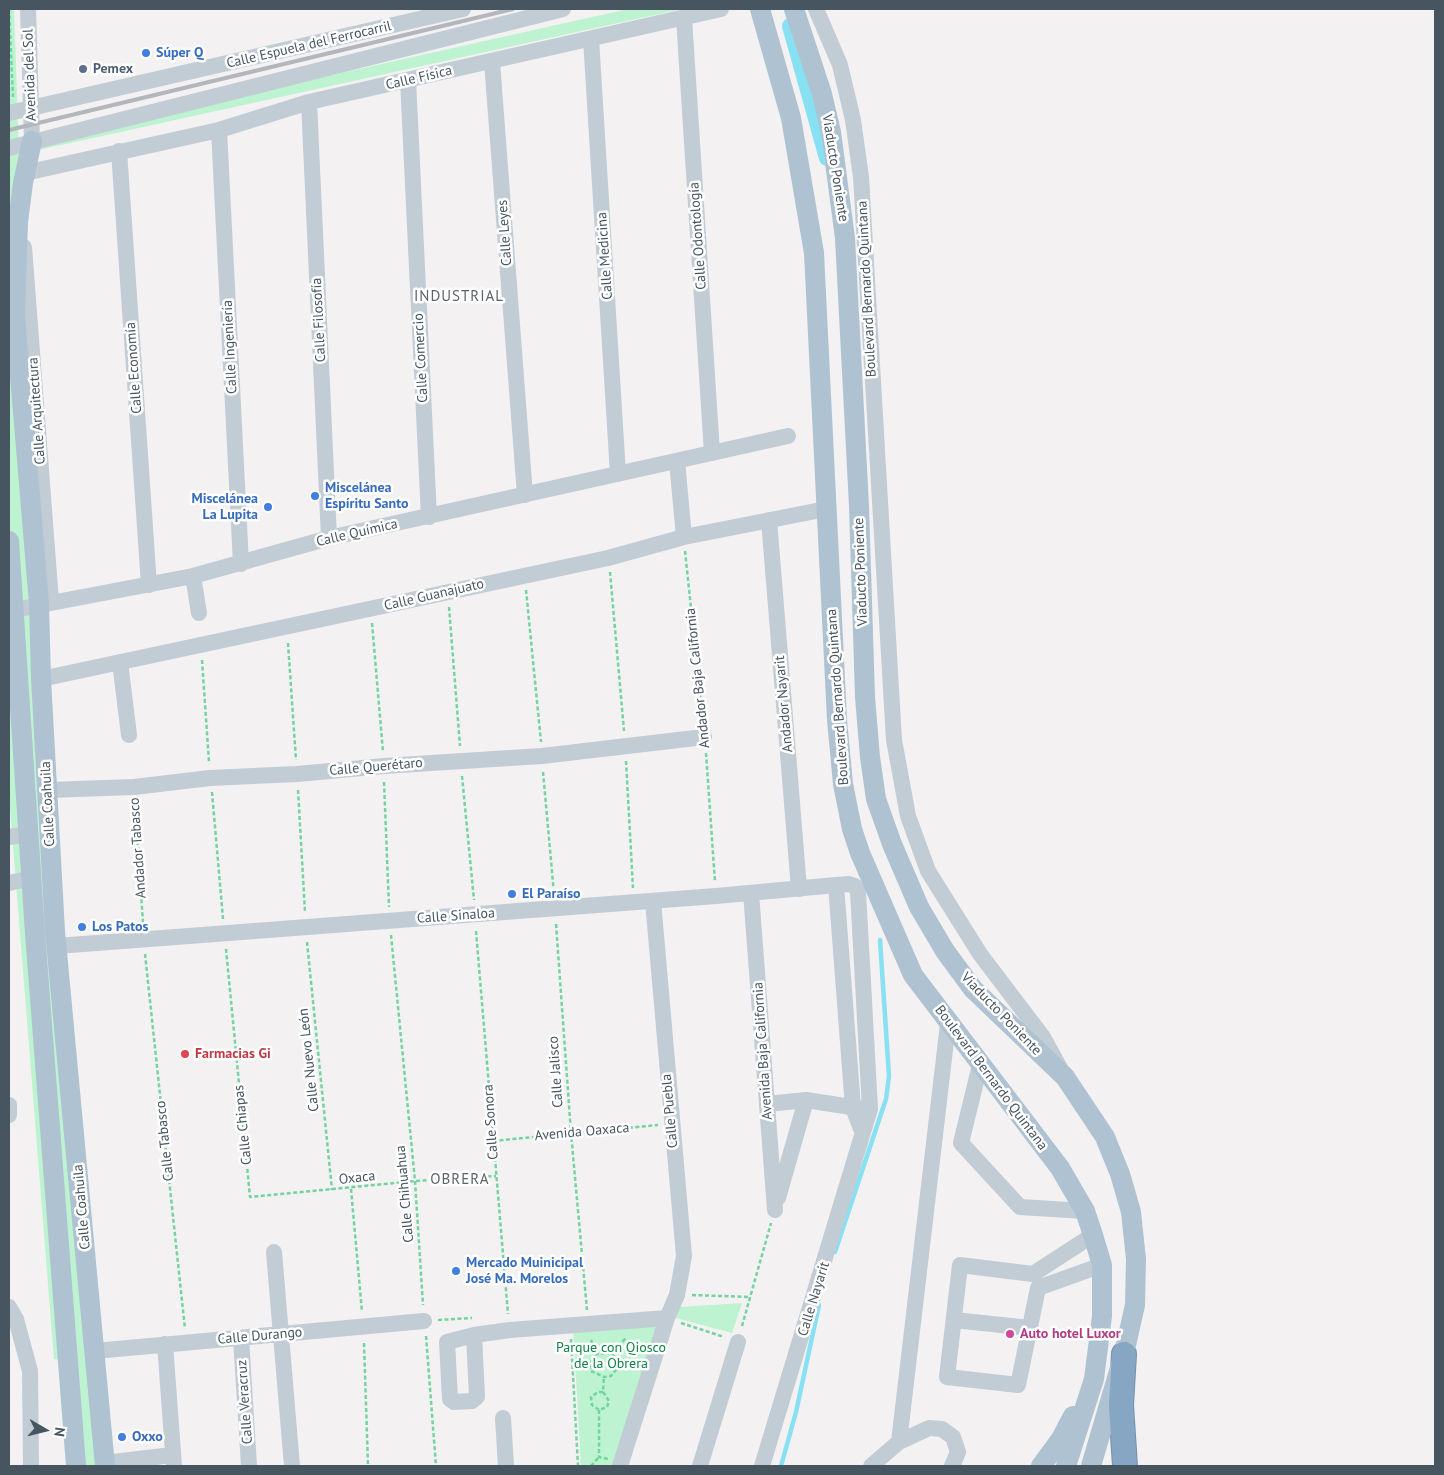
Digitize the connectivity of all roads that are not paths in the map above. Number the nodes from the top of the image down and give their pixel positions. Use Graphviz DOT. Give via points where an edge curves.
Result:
graph roads {
  1 [pos="28,9"];
  2 [pos="463,9"];
  3 [pos="563,9"];
  4 [pos="721,9"];
  5 [pos="760,9"];
  6 [pos="794,9"];
  7 [pos="816,9"];
  8 [pos="684,18"];
  9 [pos="591,39"];
  10 [pos="492,62"];
  11 [pos="408,80"];
  12 [pos="309,102"];
  13 [pos="31,109"];
  14 [pos="9,113"];
  15 [pos="219,130"];
  16 [pos="32,142"];
  17 [pos="9,148"];
  18 [pos="119,151"];
  19 [pos="25,173"];
  20 [pos="14,221"];
  21 [pos="788,436"];
  22 [pos="712,453"];
  23 [pos="677,461"];
  24 [pos="618,474"];
  25 [pos="525,495"];
  26 [pos="826,509"];
  27 [pos="428,517"];
  28 [pos="769,520"];
  29 [pos="684,537"];
  30 [pos="329,538"];
  31 [pos="9,541"];
  32 [pos="241,564"];
  33 [pos="193,576"];
  34 [pos="149,585"];
  35 [pos="45,603"];
  36 [pos="14,610"];
  37 [pos="199,613"];
  38 [pos="120,662"];
  39 [pos="40,679"];
  40 [pos="129,735"];
  41 [pos="704,737"];
  42 [pos="48,790"];
  43 [pos="18,836"];
  44 [pos="31,878"];
  45 [pos="9,883"];
  46 [pos="836,885"];
  47 [pos="855,886"];
  48 [pos="799,889"];
  49 [pos="750,892"];
  50 [pos="653,901"];
  51 [pos="57,946"];
  52 [pos="948,1024"];
  53 [pos="980,1066"];
  54 [pos="1065,1077"];
  55 [pos="806,1100"];
  56 [pos="9,1104"];
  57 [pos="767,1104"];
  58 [pos="853,1108"];
  59 [pos="870,1109"];
  60 [pos="9,1115"];
  61 [pos="862,1131"];
  62 [pos="1084,1211"];
  63 [pos="1093,1235"];
  64 [pos="274,1252"];
  65 [pos="1102,1265"];
  66 [pos="9,1307"];
  67 [pos="667,1318"];
  68 [pos="954,1320"];
  69 [pos="424,1321"];
  70 [pos="1030,1328"];
  71 [pos="280,1334"];
  72 [pos="474,1336"];
  73 [pos="241,1338"];
  74 [pos="738,1342"];
  75 [pos="165,1344"];
  76 [pos="95,1351"];
  77 [pos="1124,1354"];
  78 [pos="1094,1379"];
  79 [pos="503,1418"];
  80 [pos="899,1442"];
  81 [pos="173,1460"];
  82 [pos="621,1463"];
  83 [pos="105,1465"];
  84 [pos="31,1466"];
  85 [pos="76,1466"];
  86 [pos="249,1466"];
  87 [pos="292,1466"];
  88 [pos="506,1466"];
  89 [pos="700,1466"];
  90 [pos="762,1466"];
  91 [pos="871,1466"];
  92 [pos="952,1466"];
  93 [pos="1041,1466"];
  94 [pos="1066,1466"];
  95 [pos="1091,1466"];
  96 [pos="1125,1466"];
  1 -- 13 [label="street, Avenida del Sol"];
  2 -- 13 [label="street, Calle Espuela del Ferrocarril"];
  3 -- 16 [label="street"];
  4 -- 8 [label="street, Calle Física"];
  5 -- 26 [label="main road, Boulevard Bernardo Quintana" via="792,118 814,253"];
  6 -- 54 [label="main road, Viaducto Poniente" via="831,132 845,238 865,697 876,799 919,907 945,951 973,988"];
  7 -- 54 [label="street, Boulevard Bernardo Quintana" via="840,65 853,120 861,177 894,740 908,816 928,871 980,954 1043,1037"];
  8 -- 9 [label="street, Calle Física"];
  8 -- 22 [label="street, Calle Odontología"];
  9 -- 10 [label="street, Calle Física"];
  9 -- 24 [label="street, Calle Medicina"];
  10 -- 11 [label="street, Calle Física"];
  10 -- 25 [label="street, Calle Leyes"];
  11 -- 12 [label="street, Calle Física"];
  11 -- 27 [label="street, Calle Comercio"];
  12 -- 15 [label="street, Calle Física"];
  12 -- 30 [label="street, Calle Filosofía"];
  13 -- 14 [label="street, Calle Espuela del Ferrocarril"];
  13 -- 16 [label="street, Avenida del Sol"];
  15 -- 18 [label="street, Calle Física"];
  15 -- 32 [label="street, Calle Ingeniería"];
  16 -- 17 [label="street"];
  16 -- 19 [label="main road, Calle Coahuila"];
  18 -- 19 [label="street"];
  18 -- 34 [label="street, Calle Economía"];
  19 -- 20 [label="main road, Calle Coahuila"];
  20 -- 35 [label="main road, Calle Coahuila" via="15,316"];
  21 -- 22 [label="street, Calle Química"];
  22 -- 23 [label="street, Calle Química"];
  23 -- 24 [label="street, Calle Química"];
  23 -- 29 [label="street"];
  24 -- 25 [label="street, Calle Química"];
  25 -- 27 [label="street, Calle Química"];
  26 -- 28 [label="street, Calle Guanajuato"];
  26 -- 52 [label="main road, Boulevard Bernardo Quintana" via="837,720 843,784 852,829 913,975"];
  27 -- 30 [label="street, Calle Química"];
  28 -- 29 [label="street, Calle Guanajuato"];
  28 -- 48 [label="street, Andador Nayarit"];
  29 -- 38 [label="street, Calle Guanajuato" via="608,558"];
  30 -- 32 [label="street, Calle Química"];
  31 -- 36 [label="main road, Calle Coahuila"];
  32 -- 33 [label="street, Calle Química"];
  33 -- 34 [label="street, Calle Química"];
  33 -- 37 [label="street"];
  34 -- 35 [label="street, Calle Química"];
  35 -- 36 [label="street, Calle Química"];
  35 -- 39 [label="main road, Calle Coahuila"];
  36 -- 43 [label="main road, Calle Coahuila"];
  38 -- 39 [label="street, Calle Guanajuato"];
  38 -- 40 [label="street"];
  39 -- 42 [label="main road, Calle Coahuila"];
  41 -- 42 [label="street, Calle Querétaro" via="542,756 210,778 134,787"];
  42 -- 51 [label="main road, Calle Coahuila"];
  43 -- 44 [label="main road, Calle Coahuila"];
  44 -- 45 [label="street"];
  44 -- 85 [label="main road, Calle Coahuila"];
  46 -- 47 [label="street, Calle Sinaloa"];
  46 -- 48 [label="street, Calle Sinaloa"];
  46 -- 58 [label="street"];
  47 -- 59 [label="street, Calle Nayarit" via="858,892"];
  48 -- 49 [label="street, Calle Sinaloa"];
  49 -- 50 [label="street, Calle Sinaloa"];
  49 -- 57 [label="street, Avenida Baja California"];
  50 -- 51 [label="street, Calle Sinaloa"];
  50 -- 67 [label="street, Calle Puebla" via="684,1256 677,1295"];
  51 -- 76 [label="main road, Calle Coahuila"];
  52 -- 53 [label="main road, Boulevard Bernardo Quintana"];
  52 -- 80 [label="street"];
  53 -- 62 [label="main road, Boulevard Bernardo Quintana" via="1060,1168"];
  53 -- 62 [label="street" via="961,1143 1020,1207"];
  54 -- 77 [label="main road, Boulevard Bernardo Quintana" via="1105,1138 1131,1212 1136,1258 1134,1306"];
  55 -- 57 [label="street"];
  55 -- 57 [label="street, Avenida Baja California" via="775,1210"];
  55 -- 58 [label="street"];
  56 -- 60 [label="street"];
  58 -- 59 [label="street"];
  58 -- 61 [label="street"];
  59 -- 61 [label="street, Calle Nayarit"];
  61 -- 90 [label="street, Calle Nayarit"];
  62 -- 63 [label="main road, Boulevard Bernardo Quintana"];
  63 -- 65 [label="main road, Boulevard Bernardo Quintana"];
  63 -- 68 [label="street" via="1033,1274 960,1265"];
  64 -- 71 [label="street"];
  65 -- 70 [label="street" via="1038,1288"];
  65 -- 78 [label="main road, Boulevard Bernardo Quintana" via="1102,1316"];
  66 -- 84 [label="street" via="16,1319 30,1371"];
  67 -- 72 [label="street" via="510,1330"];
  67 -- 82 [label="street, Calle Puebla"];
  68 -- 70 [label="street"];
  68 -- 70 [label="street" via="947,1376 1018,1385"];
  69 -- 71 [label="street, Calle Durango"];
  71 -- 73 [label="street, Calle Durango"];
  71 -- 87 [label="street"];
  72 -- 72 [label="street" via="446,1343 450,1399 454,1402 474,1400 478,1394"];
  73 -- 75 [label="street, Calle Durango"];
  73 -- 86 [label="street, Calle Veracruz"];
  74 -- 89 [label="street"];
  75 -- 76 [label="street, Calle Durango"];
  75 -- 81 [label="street"];
  76 -- 83 [label="main road, Calle Coahuila"];
  77 -- 95 [label="main road, Boulevard Bernardo Quintana"];
  77 -- 96 [label="highway" via="1121,1406"];
  78 -- 93 [label="main road" via="1061,1439"];
  78 -- 94 [label="main road, Boulevard Bernardo Quintana"];
  79 -- 88 [label="street"];
  80 -- 91 [label="street"];
  80 -- 92 [label="street" via="929,1428 942,1429 953,1437 958,1452"];
  81 -- 83 [label="street"];
}
